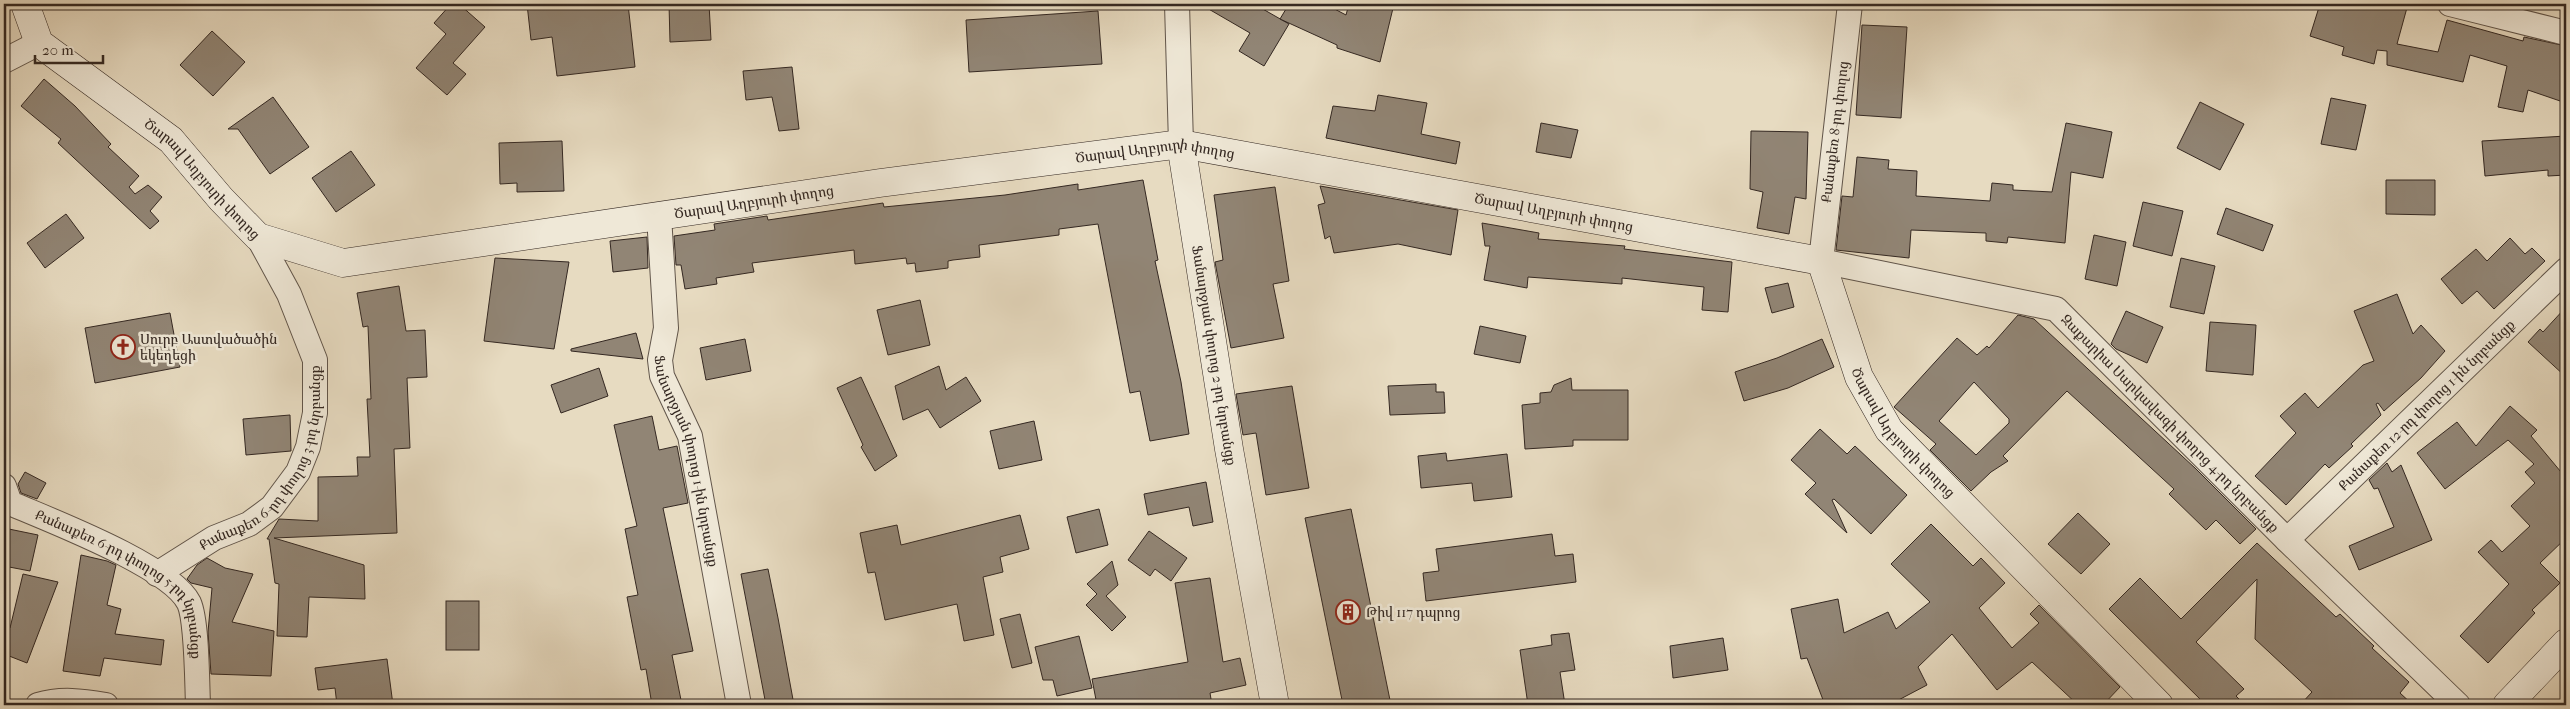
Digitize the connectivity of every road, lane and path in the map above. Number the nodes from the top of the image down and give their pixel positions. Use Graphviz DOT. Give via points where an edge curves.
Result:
graph roads {
  1 [pos="25,4"];
  2 [pos="1177,4"];
  3 [pos="1850,4"];
  4 [pos="2450,4"];
  5 [pos="2566,33"];
  6 [pos="39,43"];
  7 [pos="4,60"];
  8 [pos="1181,144"];
  9 [pos="658,216"];
  10 [pos="258,237"];
  11 [pos="1821,261"];
  12 [pos="2566,270"];
  13 [pos="4,486"];
  14 [pos="2287,540"];
  15 [pos="157,574"];
  16 [pos="2566,643"];
  17 [pos="38,705"];
  18 [pos="106,705"];
  19 [pos="198,705"];
  20 [pos="739,705"];
  21 [pos="1275,705"];
  22 [pos="2159,705"];
  23 [pos="2458,705"];
  24 [pos="2507,705"];
  1 -- 6 [label="street"];
  2 -- 8 [label="street, Ֆանարջյան փողոց 2-րդ նրբանցք"];
  3 -- 11 [label="street, Քանաքեռ 8-րդ փողոց"];
  4 -- 5 [label="street"];
  6 -- 7 [label="street"];
  6 -- 10 [label="street, Ծարավ Աղբյուրի փողոց" via="171,140"];
  8 -- 9 [label="street, Ծարավ Աղբյուրի փողոց"];
  8 -- 11 [label="street, Ծարավ Աղբյուրի փողոց"];
  8 -- 21 [label="street, Ֆանարջյան փողոց 2-րդ նրբանցք" via="1229,449"];
  9 -- 10 [label="street, Ծարավ Աղբյուրի փողոց" via="344,263"];
  9 -- 20 [label="street, Ֆանարջյան փողոց 1-ին նրբանցք" via="666,328 660,360 662,376 690,436"];
  10 -- 15 [label="street, Քանաքեռ 6-րդ փողոց 3-րդ նրբանցք" via="289,294 315,360 315,413 308,447 298,472 272,507 249,524 214,538"];
  11 -- 14 [label="street, Զաքարիա Սարկավագի փողոց 4-րդ նրբանցք" via="2056,309"];
  11 -- 22 [label="street, Ծարավ Աղբյուրի փողոց" via="1859,377 1888,430"];
  12 -- 14 [label="street, Քանաքեռ 12-րդ փողոց 1-ին նրբանցք"];
  13 -- 15 [label="street, Քանաքեռ 6-րդ փողոց 5-րդ նրբանցք" via="10,503 124,552"];
  14 -- 23 [label="street, Զաքարիա Սարկավագի փողոց 4-րդ նրբանցք"];
  15 -- 19 [label="street, Քանաքեռ 6-րդ փողոց 5-րդ նրբանցք" via="182,593 192,612"];
  16 -- 24 [label="street"];
  17 -- 18 [label="street" via="77,700"];
}
